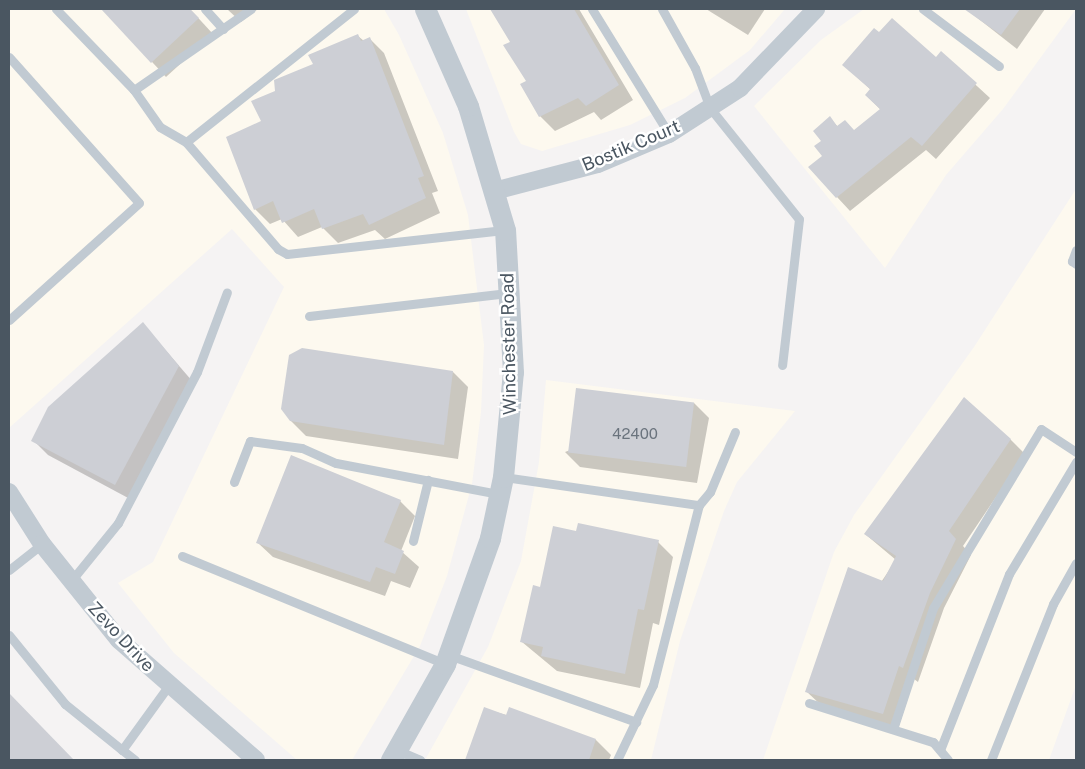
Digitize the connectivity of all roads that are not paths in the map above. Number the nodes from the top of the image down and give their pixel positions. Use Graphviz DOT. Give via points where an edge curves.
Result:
graph roads {
  1 [pos="56,9"];
  2 [pos="205,9"];
  3 [pos="251,9"];
  4 [pos="354,9"];
  5 [pos="425,9"];
  6 [pos="592,9"];
  7 [pos="662,9"];
  8 [pos="816,9"];
  9 [pos="923,9"];
  10 [pos="223,29"];
  11 [pos="9,57"];
  12 [pos="999,66"];
  13 [pos="134,90"];
  14 [pos="710,108"];
  15 [pos="669,134"];
  16 [pos="186,142"];
  17 [pos="494,190"];
  18 [pos="504,230"];
  19 [pos="1076,250"];
  20 [pos="1076,264"];
  21 [pos="228,292"];
  22 [pos="511,293"];
  23 [pos="309,316"];
  24 [pos="9,320"];
  25 [pos="782,365"];
  26 [pos="735,432"];
  27 [pos="1076,452"];
  28 [pos="1076,462"];
  29 [pos="428,480"];
  30 [pos="234,482"];
  31 [pos="501,486"];
  32 [pos="9,492"];
  33 [pos="699,505"];
  34 [pos="413,541"];
  35 [pos="42,544"];
  36 [pos="182,556"];
  37 [pos="1076,563"];
  38 [pos="9,570"];
  39 [pos="71,581"];
  40 [pos="9,634"];
  41 [pos="447,659"];
  42 [pos="169,685"];
  43 [pos="809,703"];
  44 [pos="636,722"];
  45 [pos="893,729"];
  46 [pos="122,750"];
  47 [pos="940,750"];
  48 [pos="395,755"];
  49 [pos="135,760"];
  50 [pos="256,760"];
  51 [pos="420,760"];
  52 [pos="617,760"];
  53 [pos="948,760"];
  54 [pos="991,760"];
  1 -- 13 [label="lane"];
  2 -- 10 [label="lane"];
  3 -- 10 [label="lane"];
  4 -- 16 [label="lane"];
  5 -- 17 [label="street, Winchester Road" via="468,106"];
  6 -- 15 [label="lane"];
  7 -- 14 [label="lane" via="695,68"];
  8 -- 14 [label="street, Bostik Court" via="740,88"];
  9 -- 12 [label="lane"];
  10 -- 13 [label="lane"];
  11 -- 24 [label="lane" via="139,203"];
  13 -- 16 [label="lane" via="160,127"];
  14 -- 15 [label="street, Bostik Court"];
  14 -- 25 [label="lane" via="799,219"];
  15 -- 17 [label="street, Bostik Court" via="598,164"];
  16 -- 18 [label="lane" via="278,249 287,254"];
  17 -- 18 [label="street, Winchester Road"];
  18 -- 22 [label="street, Winchester Road"];
  19 -- 20 [label="lane" via="1072,261"];
  21 -- 39 [label="lane" via="197,372 118,523"];
  22 -- 23 [label="lane"];
  22 -- 31 [label="street, Winchester Road" via="513,372"];
  26 -- 33 [label="lane" via="710,492"];
  27 -- 45 [label="lane" via="1041,430 933,608"];
  28 -- 47 [label="lane" via="1009,574"];
  29 -- 30 [label="lane" via="336,463 302,448 250,441"];
  29 -- 31 [label="lane"];
  29 -- 34 [label="lane"];
  31 -- 33 [label="lane"];
  31 -- 41 [label="street, Winchester Road" via="474,588"];
  32 -- 35 [label="street, Zevo Drive"];
  33 -- 44 [label="lane" via="653,685"];
  35 -- 38 [label="lane"];
  35 -- 39 [label="street, Zevo Drive"];
  36 -- 41 [label="lane"];
  37 -- 54 [label="lane" via="1053,604"];
  39 -- 42 [label="street, Zevo Drive" via="119,640"];
  40 -- 46 [label="lane" via="65,704"];
  41 -- 44 [label="lane"];
  41 -- 48 [label="street, Winchester Road"];
  42 -- 46 [label="lane"];
  42 -- 50 [label="street, Zevo Drive"];
  43 -- 45 [label="lane"];
  44 -- 52 [label="lane"];
  45 -- 47 [label="lane" via="933,742"];
  46 -- 49 [label="lane"];
  47 -- 53 [label="lane"];
  48 -- 51 [label="lane"];
}
